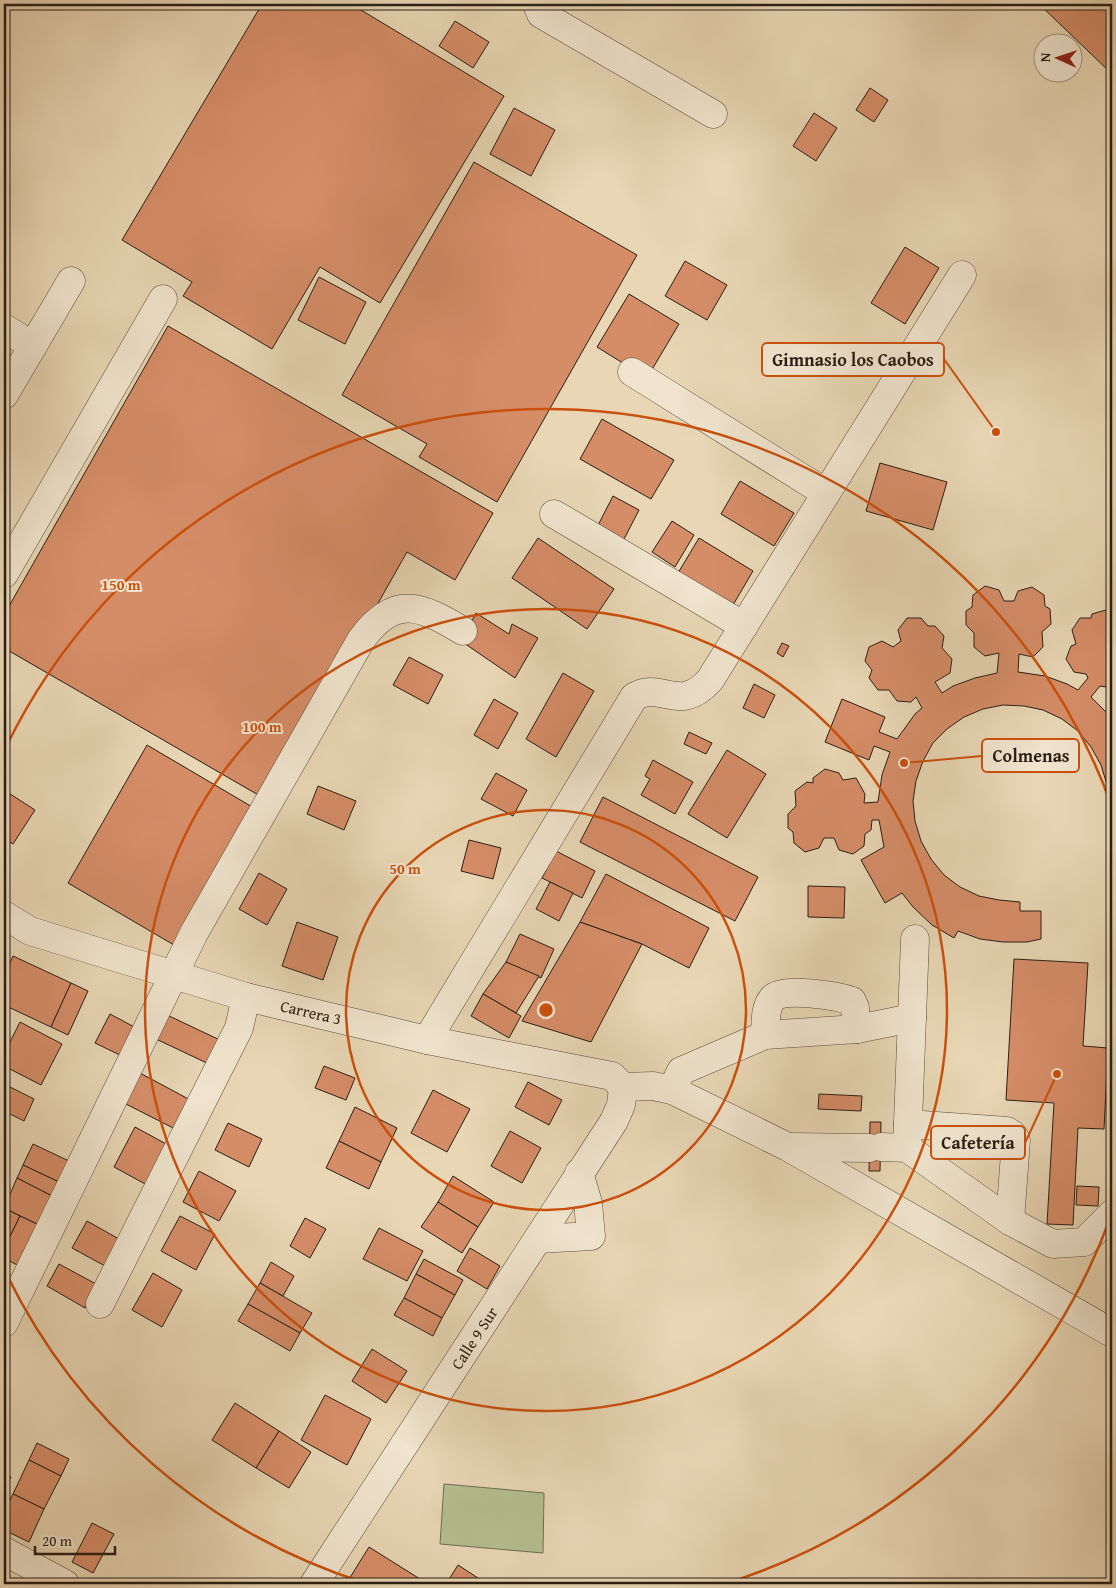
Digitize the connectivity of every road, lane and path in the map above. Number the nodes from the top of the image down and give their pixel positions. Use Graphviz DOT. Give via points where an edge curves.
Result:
graph roads {
  1 [pos="537,4"];
  2 [pos="713,114"];
  3 [pos="962,275"];
  4 [pos="71,281"];
  5 [pos="163,298"];
  6 [pos="4,328"];
  7 [pos="33,346"];
  8 [pos="632,372"];
  9 [pos="4,395"];
  10 [pos="826,493"];
  11 [pos="554,514"];
  12 [pos="4,574"];
  13 [pos="744,626"];
  14 [pos="463,631"];
  15 [pos="4,915"];
  16 [pos="916,939"];
  17 [pos="174,975"];
  18 [pos="246,997"];
  19 [pos="912,1018"];
  20 [pos="857,1029"];
  21 [pos="765,1035"];
  22 [pos="427,1040"];
  23 [pos="623,1087"];
  24 [pos="672,1090"];
  25 [pos="891,1142"];
  26 [pos="788,1147"];
  27 [pos="579,1174"];
  28 [pos="1112,1214"];
  29 [pos="1010,1221"];
  30 [pos="539,1239"];
  31 [pos="100,1304"];
  32 [pos="4,1323"];
  33 [pos="1112,1333"];
  34 [pos="4,1551"];
  35 [pos="65,1584"];
  36 [pos="314,1584"];
  1 -- 2 [label="street" via="541,14"];
  3 -- 10 [label="street"];
  4 -- 7 [label="street"];
  5 -- 12 [label="street"];
  6 -- 7 [label="street"];
  7 -- 9 [label="street"];
  8 -- 10 [label="street"];
  10 -- 13 [label="street"];
  11 -- 13 [label="street"];
  13 -- 22 [label="street" via="703,688 689,696 675,697 653,691 641,692 634,697"];
  14 -- 17 [label="street" via="428,612 412,608 398,610 372,625 194,932"];
  15 -- 17 [label="street, Carrera 3" via="30,931"];
  16 -- 19 [label="street"];
  17 -- 18 [label="street, Carrera 3"];
  17 -- 32 [label="street"];
  18 -- 22 [label="street, Carrera 3"];
  18 -- 31 [label="street" via="239,1028"];
  19 -- 20 [label="street"];
  19 -- 25 [label="street"];
  20 -- 21 [label="street"];
  20 -- 21 [label="street" via="852,1001 842,997 786,992 774,996 767,1007"];
  21 -- 24 [label="street" via="681,1071"];
  22 -- 23 [label="street, Carrera 3" via="612,1076"];
  23 -- 24 [label="street" via="653,1086"];
  23 -- 27 [label="street, Calle 9 Sur" via="621,1105 614,1121"];
  24 -- 26 [label="street"];
  25 -- 26 [label="street"];
  25 -- 29 [label="street"];
  25 -- 29 [label="street" via="1006,1131 1014,1135"];
  26 -- 33 [label="street"];
  27 -- 30 [label="street, Calle 9 Sur"];
  27 -- 30 [label="street" via="588,1203 591,1236"];
  28 -- 29 [label="street" via="1084,1242 1053,1244"];
  30 -- 36 [label="street, Calle 9 Sur"];
  34 -- 35 [label="street"];
}
